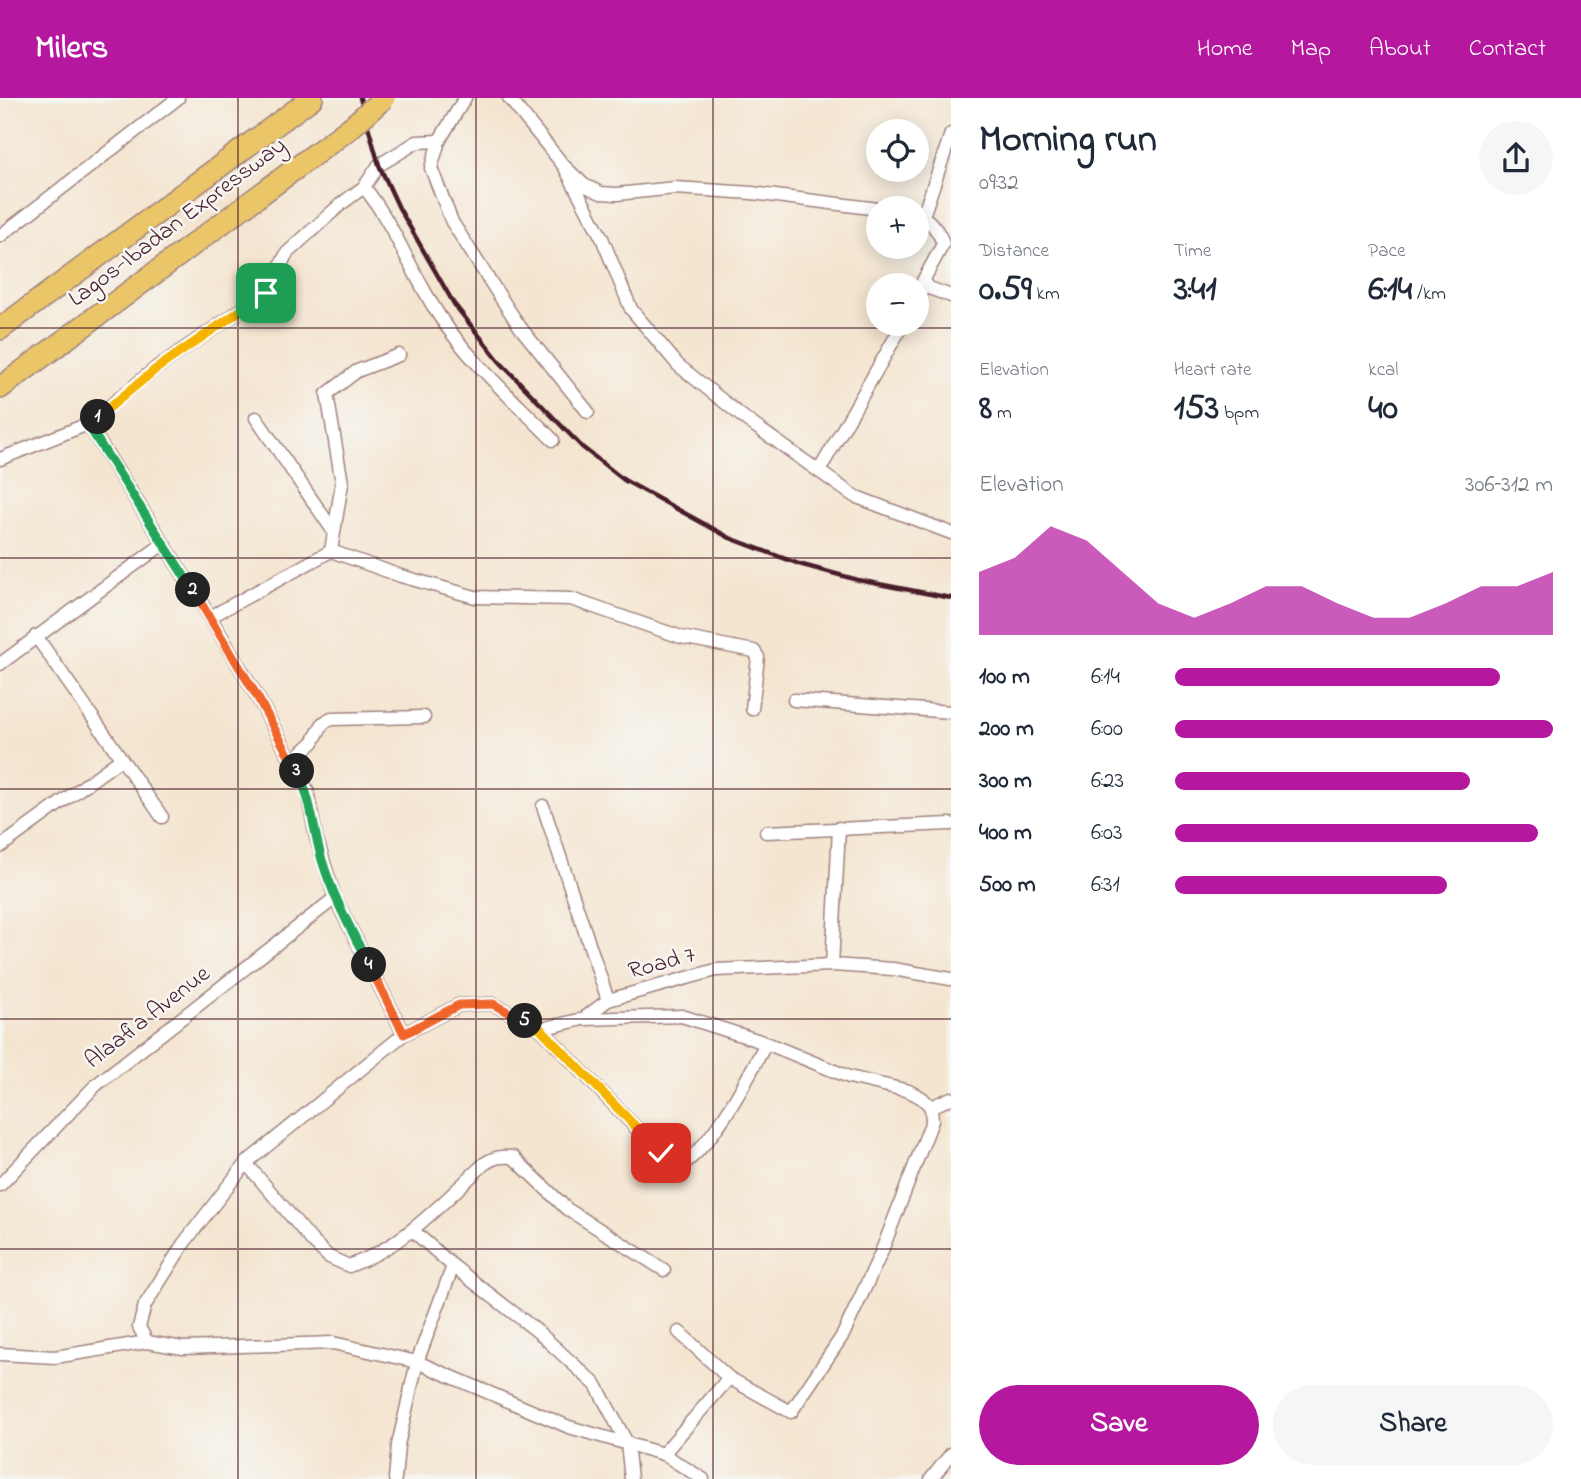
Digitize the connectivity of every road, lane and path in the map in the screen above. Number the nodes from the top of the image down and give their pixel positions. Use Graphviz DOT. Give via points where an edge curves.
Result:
graph roads {
  1 [pos="312,98"];
  2 [pos="384,98"];
  3 [pos="465,98"];
  4 [pos="509,98"];
  5 [pos="173,100"];
  6 [pos="951,134"];
  7 [pos="439,141"];
  8 [pos="564,166"];
  9 [pos="364,187"];
  10 [pos="928,196"];
  11 [pos="866,207"];
  12 [pos="929,224"];
  13 [pos="0,236"];
  14 [pos="926,273"];
  15 [pos="929,285"];
  16 [pos="951,296"];
  17 [pos="0,329"];
  18 [pos="896,336"];
  19 [pos="399,355"];
  20 [pos="0,388"];
  21 [pos="587,412"];
  22 [pos="256,418"];
  23 [pos="88,425"];
  24 [pos="553,440"];
  25 [pos="0,459"];
  26 [pos="819,471"];
  27 [pos="334,532"];
  28 [pos="951,533"];
  29 [pos="163,544"];
  30 [pos="331,551"];
  31 [pos="210,617"];
  32 [pos="36,636"];
  33 [pos="0,664"];
  34 [pos="794,701"];
  35 [pos="752,709"];
  36 [pos="951,712"];
  37 [pos="424,717"];
  38 [pos="121,759"];
  39 [pos="292,761"];
  40 [pos="543,806"];
  41 [pos="162,817"];
  42 [pos="951,824"];
  43 [pos="839,828"];
  44 [pos="766,832"];
  45 [pos="0,847"];
  46 [pos="335,898"];
  47 [pos="832,965"];
  48 [pos="951,979"];
  49 [pos="608,1000"];
  50 [pos="583,1018"];
  51 [pos="541,1029"];
  52 [pos="404,1034"];
  53 [pos="766,1043"];
  54 [pos="951,1098"];
  55 [pos="931,1107"];
  56 [pos="246,1163"];
  57 [pos="0,1185"];
  58 [pos="412,1230"];
  59 [pos="453,1266"];
  60 [pos="664,1270"];
  61 [pos="679,1332"];
  62 [pos="147,1342"];
  63 [pos="0,1354"];
  64 [pos="417,1362"];
  65 [pos="729,1378"];
  66 [pos="627,1443"];
  67 [pos="663,1454"];
  68 [pos="951,1454"];
  69 [pos="395,1479"];
  70 [pos="631,1479"];
  71 [pos="703,1479"];
  72 [pos="932,1479"];
  1 -- 17 [label="highway, Lagos-Ibadan Expressway"];
  2 -- 20 [label="highway, Lagos-Ibadan Expressway, bridge" via="351,128"];
  3 -- 7 [label="street"];
  4 -- 8 [label="street"];
  5 -- 13 [label="street"];
  6 -- 10 [label="street"];
  7 -- 9 [label="street" via="417,142 379,165"];
  7 -- 21 [label="street" via="431,168 452,222 520,327"];
  8 -- 11 [label="street" via="584,186 601,192 675,188"];
  8 -- 26 [label="street" via="602,238 631,309 678,365"];
  9 -- 23 [label="street" via="287,253 266,293 156,369"];
  9 -- 24 [label="street" via="382,210 440,316 472,359"];
  12 -- 14 [label="street" via="943,244"];
  15 -- 16 [label="street"];
  18 -- 26 [label="street"];
  19 -- 27 [label="street" via="357,371 327,394 342,483"];
  22 -- 27 [label="street"];
  23 -- 25 [label="street"];
  23 -- 29 [label="street"];
  26 -- 28 [label="street" via="854,496"];
  27 -- 30 [label="street"];
  29 -- 31 [label="street"];
  29 -- 32 [label="street"];
  30 -- 31 [label="street"];
  30 -- 35 [label="street" via="475,597 571,599 681,637 754,651 758,657"];
  31 -- 39 [label="street"];
  32 -- 33 [label="street"];
  32 -- 38 [label="street"];
  34 -- 36 [label="street"];
  37 -- 39 [label="street" via="331,719"];
  38 -- 41 [label="street"];
  38 -- 45 [label="street"];
  39 -- 46 [label="street" via="307,790"];
  40 -- 49 [label="street"];
  42 -- 43 [label="street"];
  43 -- 44 [label="street"];
  43 -- 47 [label="street"];
  46 -- 52 [label="street"];
  46 -- 57 [label="street, Alaafia Avenue" via="96,1085"];
  47 -- 48 [label="street, Road 7"];
  47 -- 49 [label="street, Road 7" via="716,971"];
  49 -- 50 [label="street, Road 7"];
  50 -- 51 [label="street, Road 7"];
  50 -- 53 [label="street" via="682,1016"];
  51 -- 52 [label="street" via="493,1004 459,1005"];
  51 -- 53 [label="street" via="651,1144 681,1166 734,1102"];
  52 -- 56 [label="street"];
  53 -- 55 [label="street" via="849,1077 909,1091"];
  54 -- 55 [label="street"];
  55 -- 65 [label="street" via="932,1121 881,1253 843,1335 791,1412"];
  56 -- 58 [label="street" via="313,1242 329,1257 349,1266"];
  56 -- 62 [label="street" via="184,1243 145,1305 139,1326"];
  58 -- 59 [label="street"];
  58 -- 60 [label="street" via="484,1164 494,1157 513,1157 567,1209"];
  59 -- 64 [label="street"];
  59 -- 66 [label="street" via="537,1331 596,1385"];
  61 -- 65 [label="street"];
  62 -- 63 [label="street" via="55,1357"];
  62 -- 64 [label="street" via="183,1348 333,1343"];
  64 -- 66 [label="street" via="569,1427"];
  64 -- 69 [label="street"];
  65 -- 67 [label="street"];
  66 -- 67 [label="street"];
  66 -- 70 [label="street"];
  67 -- 71 [label="street"];
  68 -- 72 [label="street"];
}
